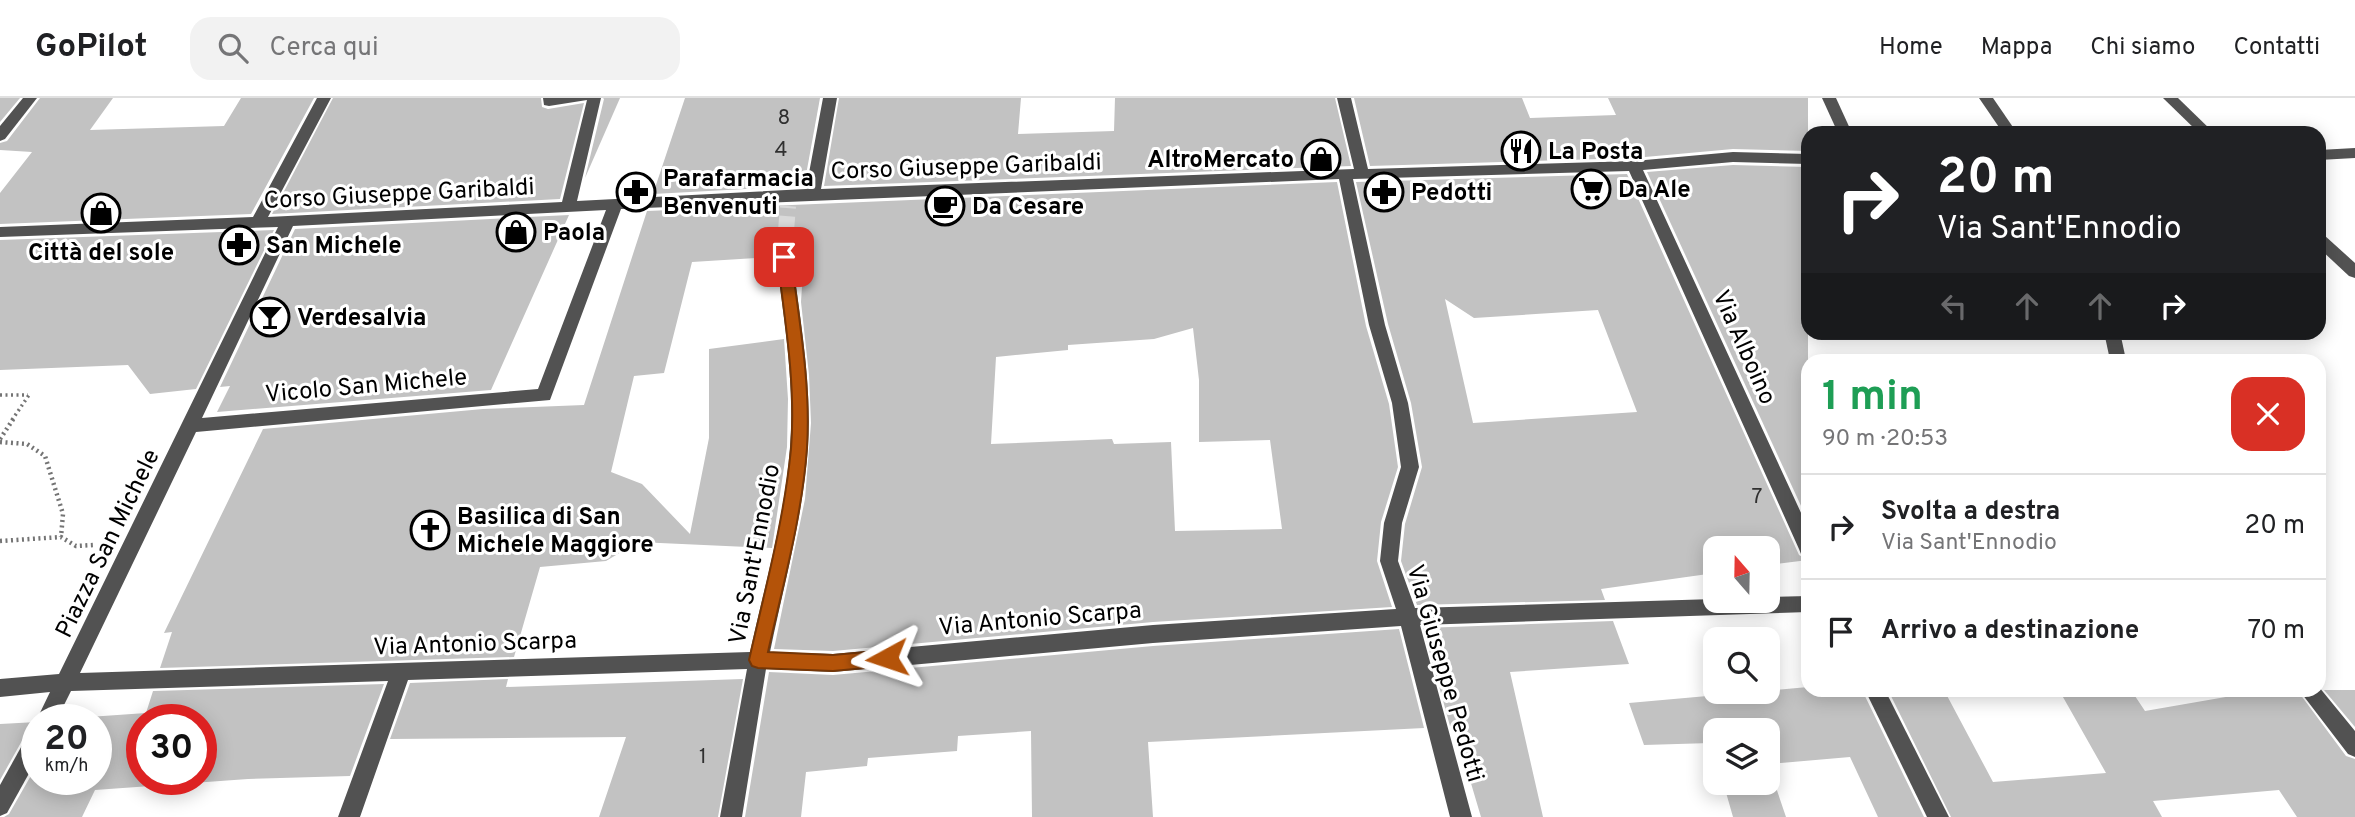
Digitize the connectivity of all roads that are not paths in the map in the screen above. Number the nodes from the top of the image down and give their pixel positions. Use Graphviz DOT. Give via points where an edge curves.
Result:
graph roads {
  1 [pos="30,98"];
  2 [pos="324,98"];
  3 [pos="550,98"];
  4 [pos="581,98"];
  5 [pos="594,98"];
  6 [pos="830,98"];
  7 [pos="1344,98"];
  8 [pos="1829,98"];
  9 [pos="1986,98"];
  10 [pos="2170,98"];
  11 [pos="1842,126"];
  12 [pos="2005,126"];
  13 [pos="2200,126"];
  14 [pos="0,136"];
  15 [pos="2355,153"];
  16 [pos="2326,155"];
  17 [pos="1801,159"];
  18 [pos="1634,166"];
  19 [pos="1354,174"];
  20 [pos="813,194"];
  21 [pos="615,205"];
  22 [pos="568,208"];
  23 [pos="288,221"];
  24 [pos="257,222"];
  25 [pos="0,232"];
  26 [pos="2326,245"];
  27 [pos="784,257"];
  28 [pos="2355,272"];
  29 [pos="191,426"];
  30 [pos="1801,534"];
  31 [pos="1801,604"];
  32 [pos="1408,617"];
  33 [pos="758,660"];
  34 [pos="401,671"];
  35 [pos="67,682"];
  36 [pos="0,688"];
  37 [pos="1878,697"];
  38 [pos="2315,697"];
  39 [pos="55,704"];
  40 [pos="2355,747"];
  41 [pos="21,767"];
  42 [pos="0,806"];
  43 [pos="349,817"];
  44 [pos="731,817"];
  45 [pos="1461,817"];
  46 [pos="1938,817"];
  1 -- 14 [label="street"];
  2 -- 24 [label="street"];
  3 -- 4 [label="street" via="550,102"];
  5 -- 22 [label="street"];
  6 -- 20 [label="street"];
  7 -- 19 [label="street, Via Giuseppe Pedotti"];
  8 -- 11 [label="street"];
  9 -- 12 [label="street"];
  10 -- 13 [label="street"];
  15 -- 16 [label="street"];
  17 -- 18 [label="street, Corso Giuseppe Garibaldi" via="1733,157"];
  18 -- 19 [label="street, Corso Giuseppe Garibaldi"];
  18 -- 30 [label="street, Via Alboino"];
  19 -- 20 [label="street, Corso Giuseppe Garibaldi"];
  19 -- 32 [label="street, Via Giuseppe Pedotti" via="1377,325 1400,403 1410,467 1393,523 1389,561"];
  20 -- 21 [label="street, Corso Giuseppe Garibaldi" via="789,200"];
  21 -- 22 [label="street, Corso Giuseppe Garibaldi"];
  21 -- 29 [label="street, Vicolo San Michele" via="544,395"];
  22 -- 23 [label="street, Corso Giuseppe Garibaldi"];
  23 -- 24 [label="street, Corso Giuseppe Garibaldi"];
  23 -- 29 [label="street, Piazza San Michele"];
  24 -- 25 [label="street, Corso Giuseppe Garibaldi"];
  26 -- 28 [label="street"];
  27 -- 33 [label="street, Via Sant'Ennodio" via="800,382 799,447 792,504"];
  29 -- 35 [label="street, Piazza San Michele"];
  31 -- 32 [label="street, Via Antonio Scarpa"];
  32 -- 33 [label="street, Via Antonio Scarpa" via="833,663"];
  32 -- 45 [label="street, Via Giuseppe Pedotti"];
  33 -- 34 [label="street, Via Antonio Scarpa"];
  33 -- 44 [label="street, Via Sant'Ennodio"];
  34 -- 35 [label="street, Via Antonio Scarpa"];
  34 -- 43 [label="street"];
  35 -- 36 [label="street, Via Antonio Scarpa"];
  35 -- 39 [label="street, Piazza San Michele"];
  37 -- 46 [label="street"];
  38 -- 40 [label="street"];
  41 -- 42 [label="street"];
}
